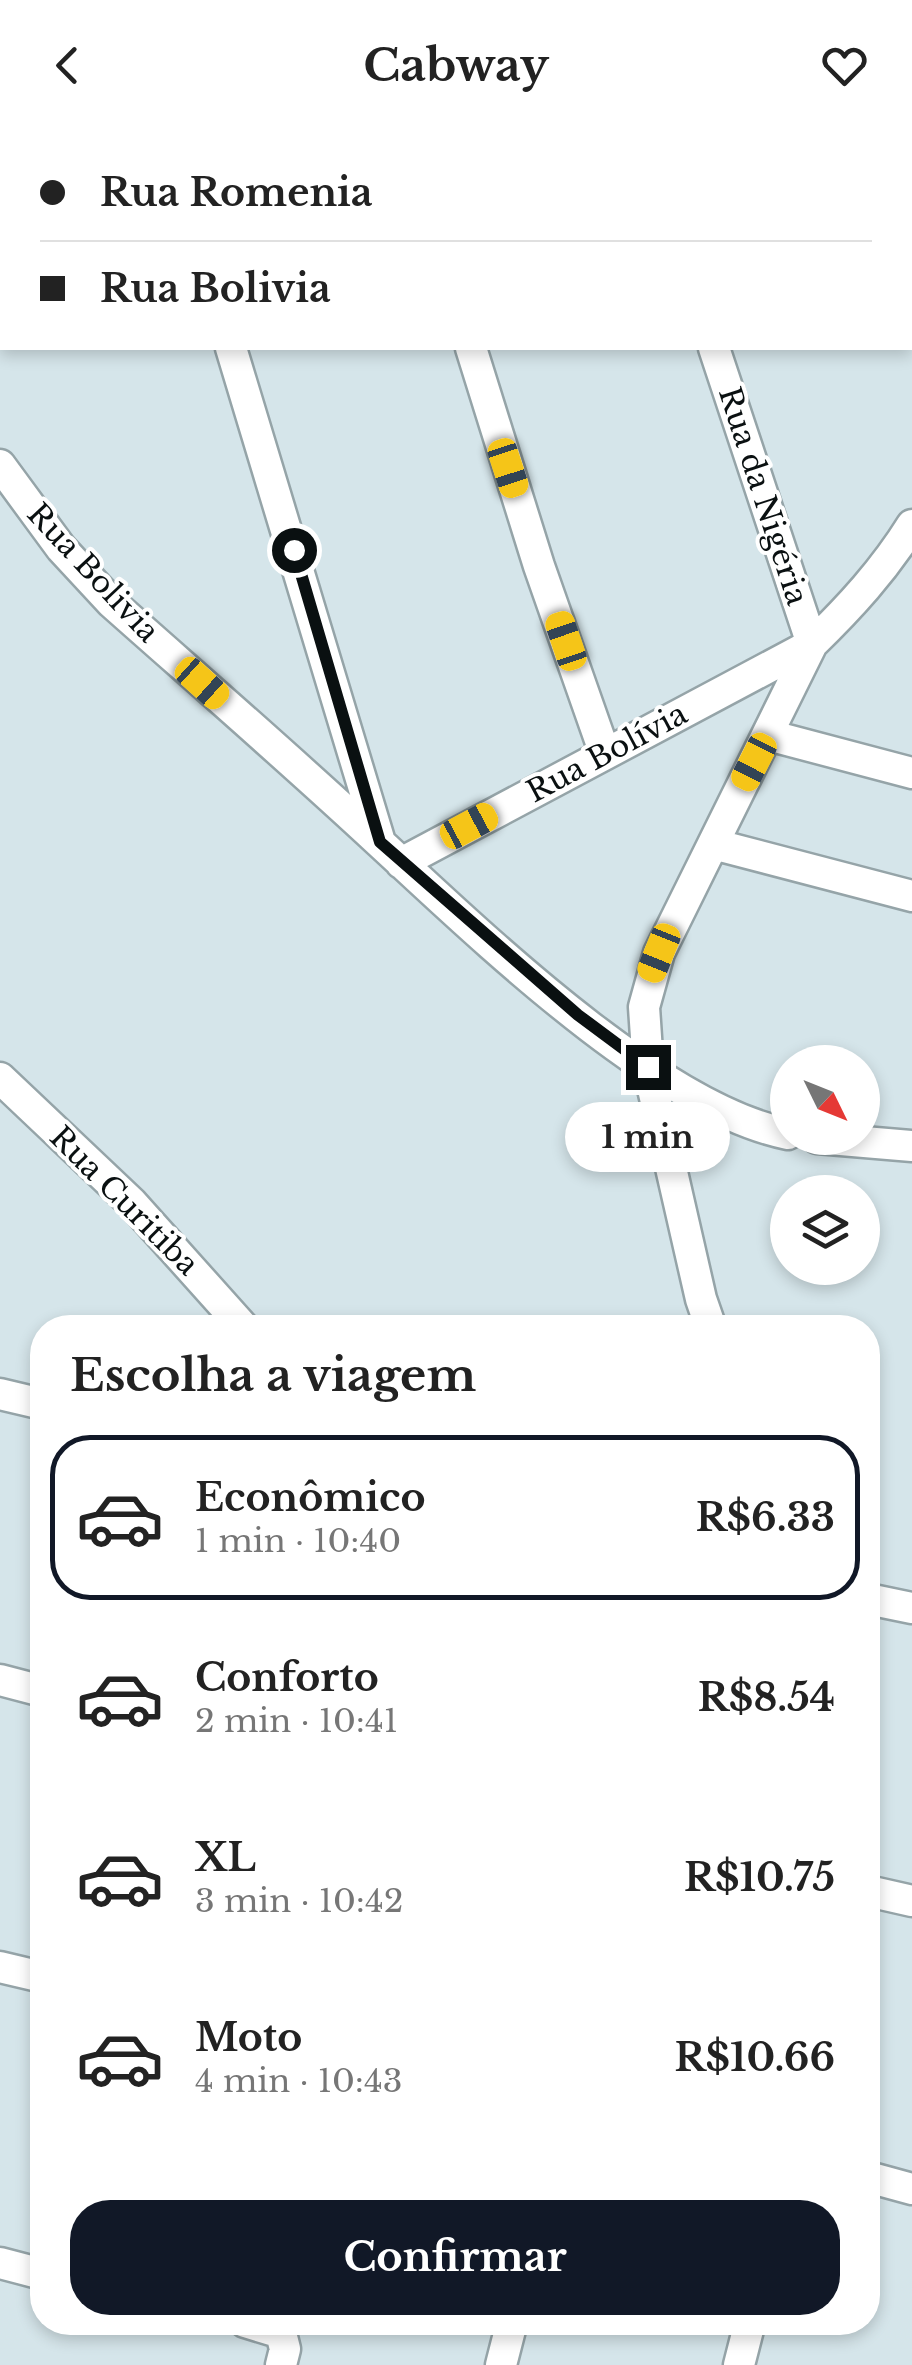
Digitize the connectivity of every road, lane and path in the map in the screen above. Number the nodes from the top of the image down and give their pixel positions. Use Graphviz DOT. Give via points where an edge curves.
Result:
graph roads {
  1 [pos="232,350"];
  2 [pos="472,350"];
  3 [pos="715,350"];
  4 [pos="0,465"];
  5 [pos="912,524"];
  6 [pos="812,644"];
  7 [pos="768,735"];
  8 [pos="605,754"];
  9 [pos="912,772"];
  10 [pos="713,844"];
  11 [pos="391,852"];
  12 [pos="912,896"];
  13 [pos="648,1067"];
  14 [pos="0,1078"];
  15 [pos="770,1129"];
  16 [pos="880,1143"];
  17 [pos="912,1146"];
  18 [pos="232,1315"];
  19 [pos="707,1315"];
  20 [pos="0,1394"];
  21 [pos="30,1401"];
  22 [pos="880,1601"];
  23 [pos="912,1608"];
  24 [pos="0,1680"];
  25 [pos="30,1688"];
  26 [pos="880,1894"];
  27 [pos="912,1902"];
  28 [pos="0,1967"];
  29 [pos="30,1974"];
  30 [pos="880,2180"];
  31 [pos="912,2189"];
  32 [pos="0,2263"];
  33 [pos="30,2271"];
  34 [pos="282,2335"];
  35 [pos="509,2335"];
  36 [pos="747,2335"];
  37 [pos="281,2365"];
  38 [pos="501,2365"];
  39 [pos="740,2365"];
  1 -- 11 [label="street"];
  2 -- 8 [label="street"];
  3 -- 6 [label="street, Rua da Nigéria"];
  4 -- 11 [label="street, Rua Bolivia" via="112,603"];
  5 -- 6 [label="street" via="854,602"];
  6 -- 7 [label="street"];
  6 -- 8 [label="street, Rua Bolívia"];
  7 -- 9 [label="street"];
  7 -- 10 [label="street"];
  8 -- 11 [label="street, Rua Bolívia"];
  10 -- 12 [label="street"];
  10 -- 13 [label="street" via="650,976 644,1006"];
  11 -- 13 [label="street, Rua Bolivia" via="578,1015"];
  13 -- 15 [label="street, Rua Bolivia" via="722,1114"];
  13 -- 19 [label="street"];
  14 -- 18 [label="street, Rua Curitiba" via="132,1203"];
  16 -- 17 [label="street"];
  20 -- 21 [label="street"];
  22 -- 23 [label="street"];
  24 -- 25 [label="street"];
  26 -- 27 [label="street"];
  28 -- 29 [label="street"];
  30 -- 31 [label="street"];
  32 -- 33 [label="street"];
  34 -- 37 [label="street"];
  35 -- 38 [label="street"];
  36 -- 39 [label="street"];
}
